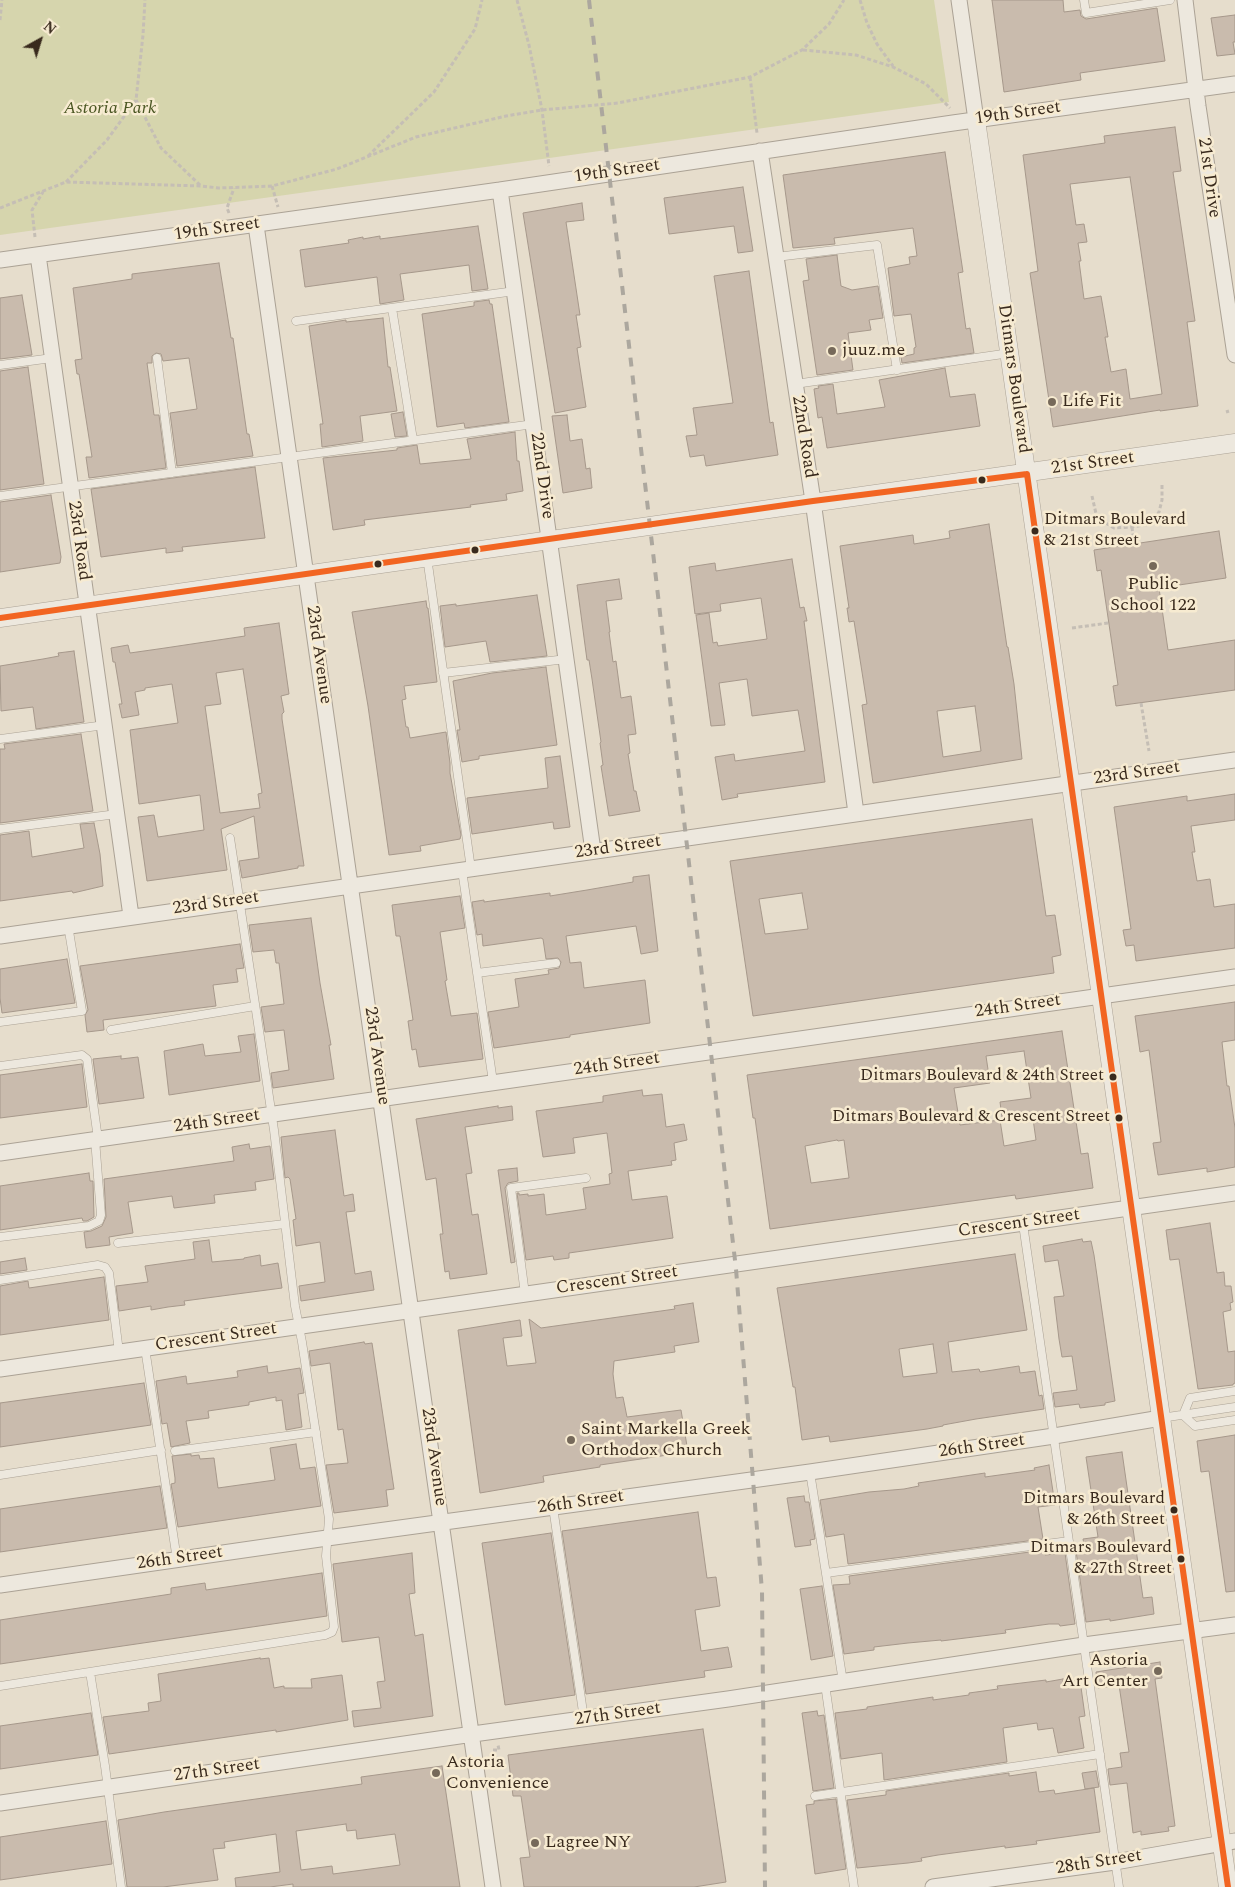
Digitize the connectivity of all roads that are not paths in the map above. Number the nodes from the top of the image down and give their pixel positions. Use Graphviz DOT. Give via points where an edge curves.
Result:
graph roads {
  1 [pos="959,0"];
  2 [pos="1084,0"];
  3 [pos="1170,0"];
  4 [pos="1185,0"];
  5 [pos="1235,84"];
  6 [pos="1196,90"];
  7 [pos="976,120"];
  8 [pos="760,151"];
  9 [pos="500,190"];
  10 [pos="256,224"];
  11 [pos="38,255"];
  12 [pos="776,257"];
  13 [pos="0,260"];
  14 [pos="515,291"];
  15 [pos="392,308"];
  16 [pos="296,321"];
  17 [pos="1010,353"];
  18 [pos="1235,355"];
  19 [pos="52,358"];
  20 [pos="157,358"];
  21 [pos="0,365"];
  22 [pos="897,370"];
  23 [pos="795,384"];
  24 [pos="534,424"];
  25 [pos="413,440"];
  26 [pos="1235,443"];
  27 [pos="290,457"];
  28 [pos="172,473"];
  29 [pos="1027,474"];
  30 [pos="70,487"];
  31 [pos="0,496"];
  32 [pos="813,502"];
  33 [pos="550,539"];
  34 [pos="427,556"];
  35 [pos="307,574"];
  36 [pos="87,605"];
  37 [pos="0,618"];
  38 [pos="567,659"];
  39 [pos="443,673"];
  40 [pos="105,725"];
  41 [pos="0,739"];
  42 [pos="1235,760"];
  43 [pos="1070,783"];
  44 [pos="856,813"];
  45 [pos="117,814"];
  46 [pos="0,830"];
  47 [pos="230,838"];
  48 [pos="593,851"];
  49 [pos="467,869"];
  50 [pos="351,886"];
  51 [pos="240,901"];
  52 [pos="132,916"];
  53 [pos="68,925"];
  54 [pos="0,936"];
  55 [pos="556,963"];
  56 [pos="477,973"];
  57 [pos="1235,977"];
  58 [pos="1100,996"];
  59 [pos="255,1006"];
  60 [pos="0,1022"];
  61 [pos="111,1030"];
  62 [pos="0,1066"];
  63 [pos="493,1082"];
  64 [pos="382,1098"];
  65 [pos="271,1114"];
  66 [pos="96,1139"];
  67 [pos="0,1153"];
  68 [pos="586,1178"];
  69 [pos="1235,1194"];
  70 [pos="1131,1208"];
  71 [pos="285,1224"];
  72 [pos="1023,1224"];
  73 [pos="0,1237"];
  74 [pos="118,1243"];
  75 [pos="0,1280"];
  76 [pos="525,1294"];
  77 [pos="412,1310"];
  78 [pos="299,1326"];
  79 [pos="145,1348"];
  80 [pos="119,1352"];
  81 [pos="0,1369"];
  82 [pos="1235,1391"];
  83 [pos="1235,1407"];
  84 [pos="1183,1415"];
  85 [pos="1161,1418"];
  86 [pos="1235,1420"];
  87 [pos="316,1432"];
  88 [pos="1054,1436"];
  89 [pos="161,1450"];
  90 [pos="176,1451"];
  91 [pos="810,1472"];
  92 [pos="0,1475"];
  93 [pos="552,1507"];
  94 [pos="442,1522"];
  95 [pos="327,1538"];
  96 [pos="1069,1541"];
  97 [pos="177,1560"];
  98 [pos="826,1573"];
  99 [pos="0,1585"];
  100 [pos="1235,1625"];
  101 [pos="1190,1631"];
  102 [pos="1084,1646"];
  103 [pos="90,1672"];
  104 [pos="843,1682"];
  105 [pos="825,1684"];
  106 [pos="0,1686"];
  107 [pos="584,1719"];
  108 [pos="473,1734"];
  109 [pos="1100,1754"];
  110 [pos="108,1787"];
  111 [pos="841,1792"];
  112 [pos="815,1796"];
  113 [pos="0,1803"];
  114 [pos="1228,1842"];
  115 [pos="1115,1862"];
  116 [pos="121,1887"];
  117 [pos="493,1887"];
  118 [pos="854,1887"];
  119 [pos="933,1887"];
  120 [pos="1119,1887"];
  121 [pos="1228,1887"];
  1 -- 7 [label="street, Ditmars Boulevard"];
  2 -- 3 [label="lane" via="1086,13"];
  4 -- 6 [label="street, 21st Drive"];
  5 -- 6 [label="street, 19th Street"];
  6 -- 7 [label="street, 19th Street"];
  6 -- 18 [label="street, 21st Drive"];
  7 -- 8 [label="street, 19th Street"];
  7 -- 17 [label="street, Ditmars Boulevard"];
  8 -- 9 [label="street, 19th Street"];
  8 -- 12 [label="street, 22nd Road"];
  9 -- 10 [label="street, 19th Street"];
  9 -- 14 [label="street, 22nd Drive"];
  10 -- 11 [label="street, 19th Street"];
  10 -- 27 [label="street, 23rd Avenue"];
  11 -- 13 [label="street, 19th Street"];
  11 -- 19 [label="street, 23rd Road"];
  12 -- 22 [label="lane" via="877,245"];
  12 -- 23 [label="street, 22nd Road"];
  14 -- 15 [label="lane"];
  14 -- 24 [label="street, 22nd Drive"];
  15 -- 16 [label="lane"];
  15 -- 25 [label="lane"];
  17 -- 22 [label="lane"];
  17 -- 29 [label="street, Ditmars Boulevard"];
  19 -- 21 [label="lane"];
  19 -- 30 [label="street, 23rd Road"];
  20 -- 28 [label="lane"];
  22 -- 23 [label="lane"];
  23 -- 32 [label="street, 22nd Road"];
  24 -- 25 [label="lane"];
  24 -- 33 [label="street, 22nd Drive"];
  25 -- 27 [label="lane"];
  26 -- 29 [label="street, 21st Street"];
  27 -- 28 [label="lane"];
  27 -- 35 [label="street, 23rd Avenue"];
  28 -- 30 [label="lane"];
  29 -- 32 [label="street, 21st Street"];
  29 -- 43 [label="street, Ditmars Boulevard"];
  30 -- 31 [label="lane"];
  30 -- 36 [label="street, 23rd Road"];
  32 -- 33 [label="street, 21st Street"];
  32 -- 44 [label="street, 22nd Road"];
  33 -- 34 [label="street, 21st Street"];
  33 -- 38 [label="street, 22nd Drive"];
  34 -- 35 [label="street, 21st Street"];
  34 -- 39 [label="lane"];
  35 -- 36 [label="street, 21st Street"];
  35 -- 50 [label="street, 23rd Avenue"];
  36 -- 37 [label="street, 21st Street"];
  36 -- 40 [label="street, 23rd Road"];
  38 -- 39 [label="lane"];
  38 -- 48 [label="street, 22nd Drive"];
  39 -- 49 [label="lane"];
  40 -- 41 [label="lane"];
  40 -- 45 [label="street, 23rd Road"];
  42 -- 43 [label="street, 23rd Street"];
  43 -- 44 [label="street, 23rd Street"];
  43 -- 58 [label="street, Ditmars Boulevard"];
  44 -- 48 [label="street, 23rd Street"];
  45 -- 46 [label="lane"];
  45 -- 52 [label="street, 23rd Road"];
  47 -- 51 [label="lane"];
  48 -- 49 [label="street, 23rd Street"];
  49 -- 50 [label="street, 23rd Street"];
  49 -- 56 [label="lane"];
  50 -- 51 [label="street, 23rd Street"];
  50 -- 64 [label="street, 23rd Avenue"];
  51 -- 52 [label="street, 23rd Street"];
  51 -- 59 [label="lane"];
  52 -- 53 [label="street, 23rd Street"];
  53 -- 54 [label="street, 23rd Street"];
  53 -- 60 [label="lane" via="82,1011"];
  55 -- 56 [label="lane"];
  56 -- 63 [label="lane"];
  57 -- 58 [label="street, 24th Street"];
  58 -- 63 [label="street, 24th Street"];
  58 -- 70 [label="street, Ditmars Boulevard"];
  59 -- 61 [label="lane"];
  59 -- 65 [label="lane"];
  62 -- 66 [label="lane" via="82,1055 87,1059"];
  63 -- 64 [label="street, 24th Street"];
  64 -- 65 [label="street, 24th Street"];
  64 -- 77 [label="street, 23rd Avenue"];
  65 -- 66 [label="street, 24th Street"];
  65 -- 71 [label="lane"];
  66 -- 67 [label="street, 24th Street"];
  66 -- 73 [label="lane" via="99,1220 89,1226"];
  68 -- 76 [label="lane" via="511,1188"];
  69 -- 70 [label="street, Crescent Street"];
  70 -- 72 [label="street, Crescent Street"];
  70 -- 85 [label="street, Ditmars Boulevard"];
  71 -- 74 [label="lane"];
  71 -- 78 [label="lane"];
  72 -- 76 [label="street, Crescent Street"];
  72 -- 88 [label="lane"];
  75 -- 80 [label="lane" via="105,1267 109,1273"];
  76 -- 77 [label="street, Crescent Street"];
  77 -- 78 [label="street, Crescent Street"];
  77 -- 94 [label="street, 23rd Avenue"];
  78 -- 79 [label="street, Crescent Street"];
  78 -- 87 [label="lane"];
  79 -- 80 [label="street, Crescent Street"];
  79 -- 89 [label="lane"];
  80 -- 81 [label="street, Crescent Street"];
  82 -- 84 [label="lane" via="1190,1398"];
  83 -- 84 [label="lane"];
  84 -- 85 [label="lane"];
  84 -- 86 [label="lane" via="1195,1426"];
  85 -- 88 [label="street, 26th Street"];
  85 -- 101 [label="street, Ditmars Boulevard"];
  87 -- 90 [label="lane"];
  87 -- 95 [label="lane" via="329,1519"];
  88 -- 91 [label="street, 26th Street"];
  88 -- 96 [label="lane"];
  89 -- 92 [label="lane"];
  89 -- 97 [label="lane"];
  91 -- 93 [label="street, 26th Street"];
  91 -- 98 [label="lane"];
  93 -- 94 [label="street, 26th Street"];
  93 -- 107 [label="lane"];
  94 -- 95 [label="street, 26th Street"];
  94 -- 108 [label="street, 23rd Avenue"];
  95 -- 97 [label="street, 26th Street"];
  95 -- 103 [label="lane" via="326,1556 334,1617 332,1632"];
  96 -- 98 [label="lane"];
  96 -- 102 [label="lane"];
  97 -- 99 [label="street, 26th Street"];
  98 -- 104 [label="lane"];
  100 -- 101 [label="street, 27th Street"];
  101 -- 102 [label="street, 27th Street"];
  101 -- 114 [label="street, Ditmars Boulevard"];
  102 -- 104 [label="street, 27th Street"];
  102 -- 109 [label="lane"];
  103 -- 106 [label="lane"];
  103 -- 110 [label="lane"];
  104 -- 105 [label="street, 27th Street"];
  105 -- 107 [label="street, 27th Street"];
  105 -- 111 [label="lane"];
  107 -- 108 [label="street, 27th Street"];
  108 -- 110 [label="street, 27th Street"];
  108 -- 117 [label="street, 23rd Avenue"];
  109 -- 111 [label="lane"];
  109 -- 115 [label="lane"];
  110 -- 113 [label="street, 27th Street"];
  110 -- 116 [label="lane"];
  111 -- 112 [label="lane"];
  111 -- 118 [label="lane"];
  114 -- 115 [label="street, 28th Street"];
  114 -- 121 [label="street, Ditmars Boulevard"];
  115 -- 119 [label="street, 28th Street"];
  115 -- 120 [label="lane"];
}
